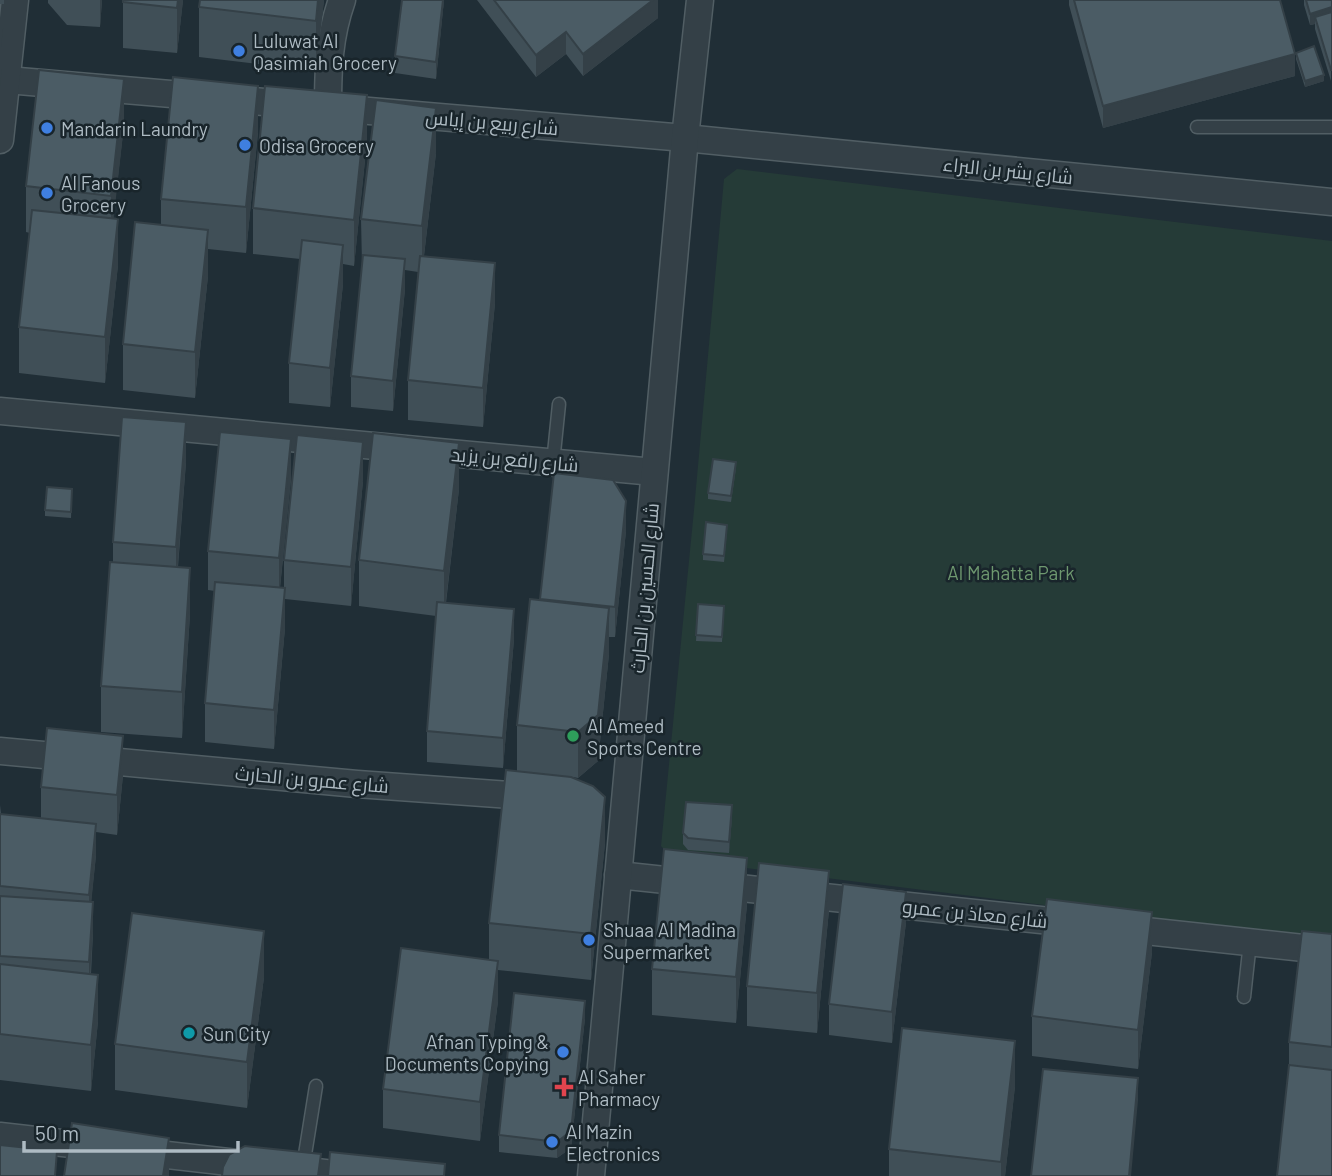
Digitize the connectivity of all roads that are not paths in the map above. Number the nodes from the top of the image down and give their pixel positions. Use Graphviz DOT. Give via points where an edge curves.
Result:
graph roads {
  1 [pos="15,0"];
  2 [pos="342,0"];
  3 [pos="700,0"];
  4 [pos="7,80"];
  5 [pos="328,108"];
  6 [pos="1197,127"];
  7 [pos="1332,127"];
  8 [pos="684,138"];
  9 [pos="0,141"];
  10 [pos="1332,202"];
  11 [pos="559,404"];
  12 [pos="0,411"];
  13 [pos="553,463"];
  14 [pos="654,472"];
  15 [pos="0,751"];
  16 [pos="561,798"];
  17 [pos="618,875"];
  18 [pos="1250,942"];
  19 [pos="1332,951"];
  20 [pos="1244,997"];
  21 [pos="316,1086"];
  22 [pos="0,1136"];
  23 [pos="195,1167"];
  24 [pos="302,1171"];
  25 [pos="351,1176"];
  26 [pos="591,1176"];
  1 -- 4 [label="street"];
  2 -- 5 [label="street" via="328,60"];
  3 -- 8 [label="street, شارع الحسين بن الحارث"];
  4 -- 5 [label="street, شارع ربيع بن إياس"];
  4 -- 9 [label="street"];
  5 -- 8 [label="street, شارع ربيع بن إياس"];
  6 -- 7 [label="lane"];
  8 -- 10 [label="street, شارع بشر بن البراء"];
  8 -- 14 [label="street, شارع الحسين بن الحارث"];
  11 -- 13 [label="lane"];
  12 -- 13 [label="street, شارع رافع بن يزيد"];
  13 -- 14 [label="street, شارع رافع بن يزيد"];
  14 -- 17 [label="street, شارع الحسين بن الحارث" via="612,802"];
  15 -- 16 [label="street, شارع عمرو بن الحارث"];
  17 -- 18 [label="street, شارع معاذ بن عمرو"];
  17 -- 26 [label="street, شارع الحسين بن الحارث"];
  18 -- 19 [label="street, شارع معاذ بن عمرو"];
  18 -- 20 [label="lane"];
  21 -- 24 [label="lane"];
  22 -- 23 [label="street"];
  23 -- 24 [label="street"];
  24 -- 25 [label="street"];
}
